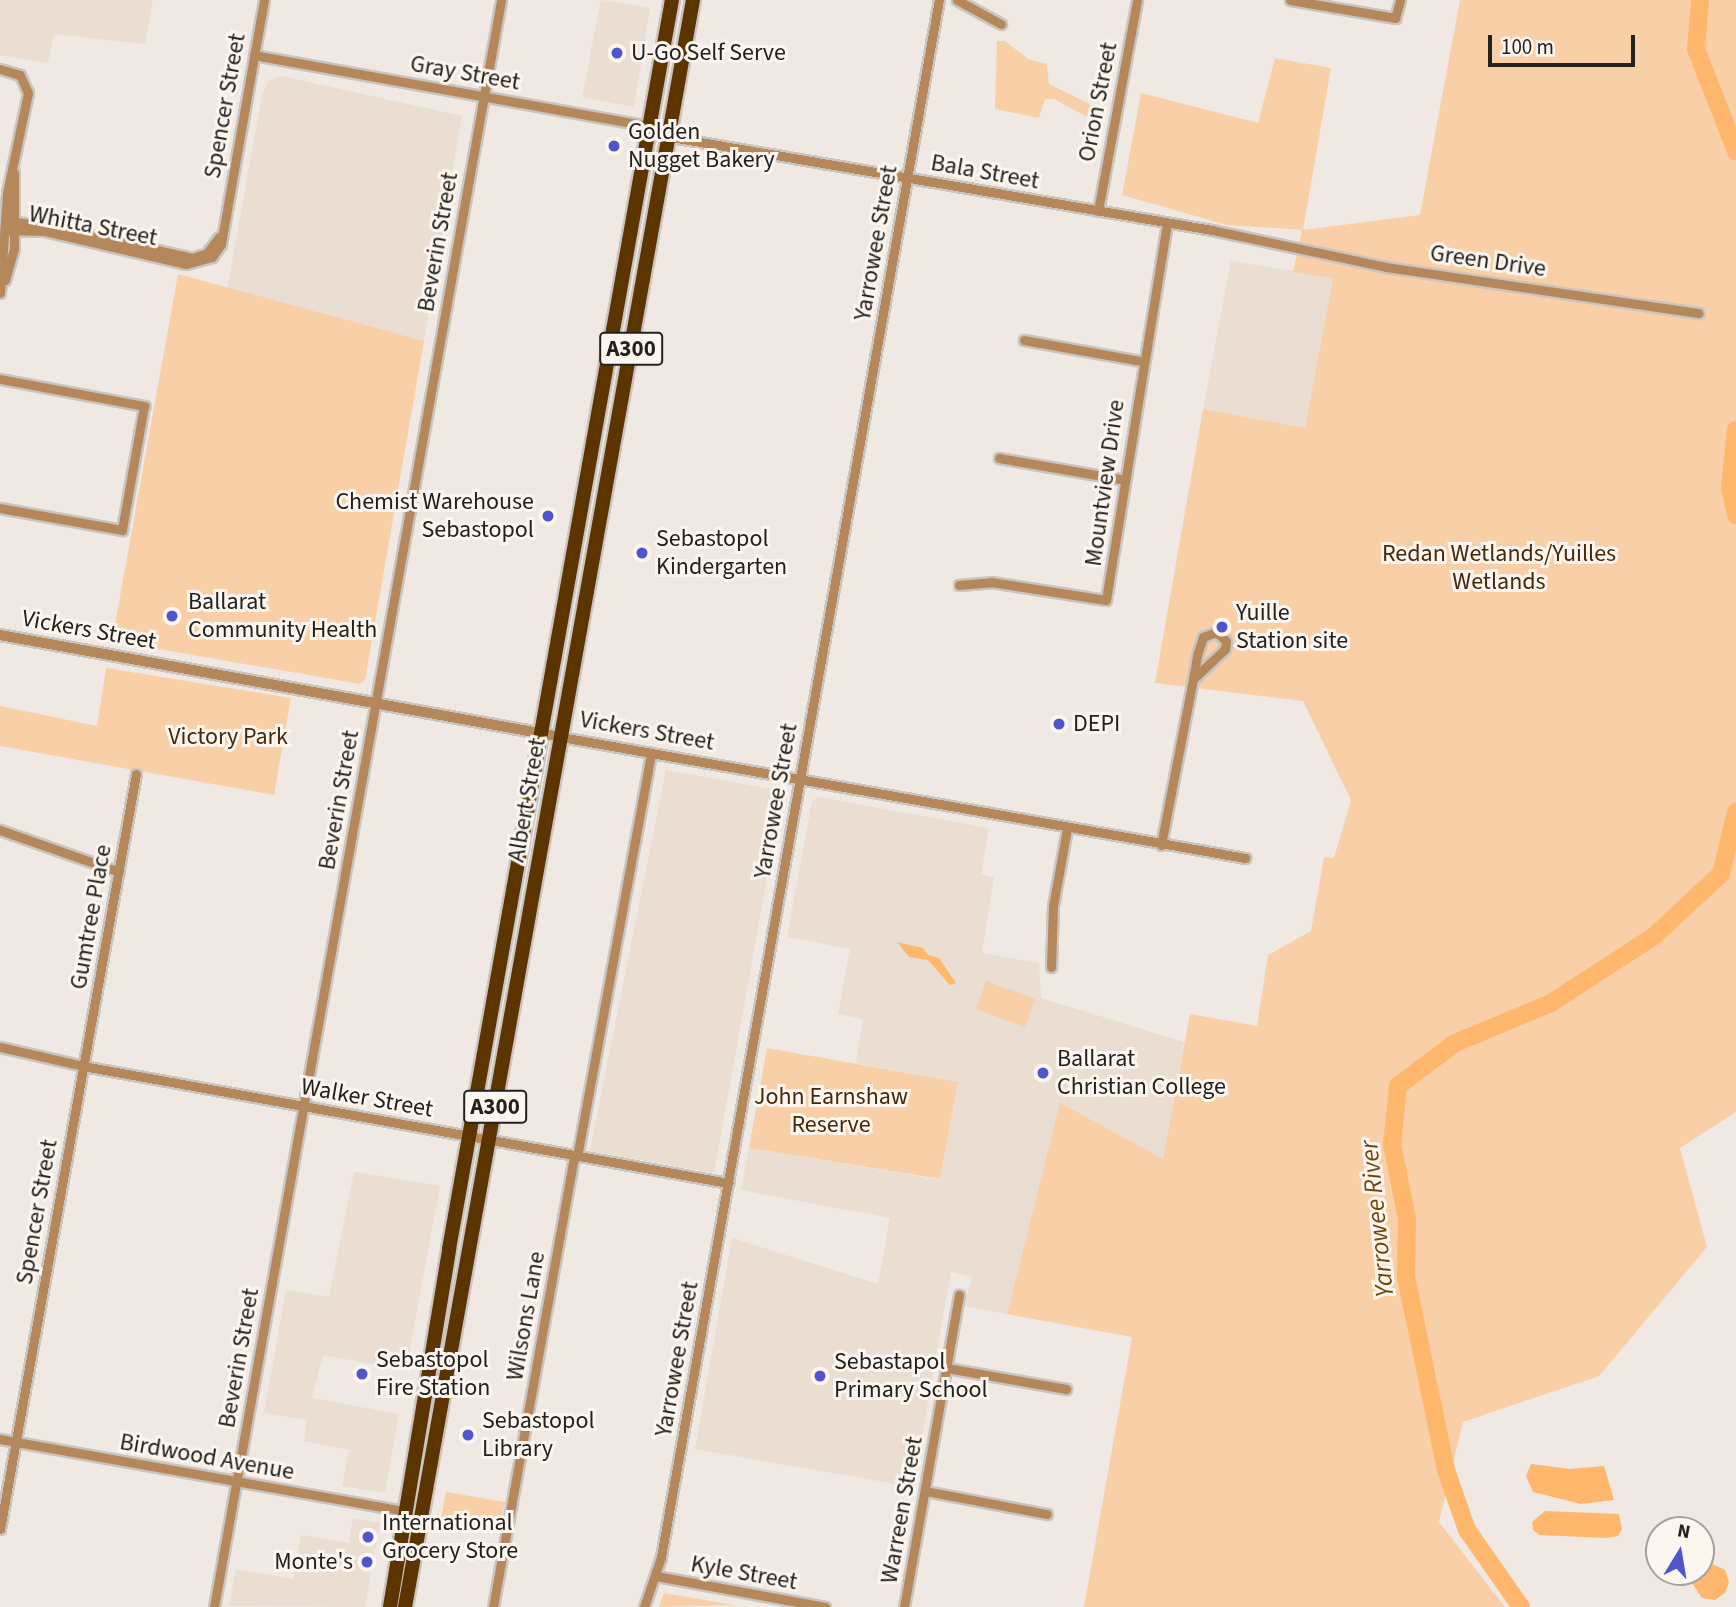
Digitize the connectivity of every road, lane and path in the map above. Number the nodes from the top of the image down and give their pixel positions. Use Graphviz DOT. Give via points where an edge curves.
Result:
graph roads {
  1 [pos="264,0"];
  2 [pos="501,0"];
  3 [pos="672,0"];
  4 [pos="693,0"];
  5 [pos="939,0"];
  6 [pos="957,0"];
  7 [pos="1137,0"];
  8 [pos="1290,0"];
  9 [pos="1400,0"];
  10 [pos="1001,24"];
  11 [pos="254,55"];
  12 [pos="0,69"];
  13 [pos="484,95"];
  14 [pos="649,130"];
  15 [pos="669,133"];
  16 [pos="907,178"];
  17 [pos="1098,211"];
  18 [pos="1167,223"];
  19 [pos="11,227"];
  20 [pos="1272,245"];
  21 [pos="212,252"];
  22 [pos="0,293"];
  23 [pos="1699,313"];
  24 [pos="1024,340"];
  25 [pos="1141,361"];
  26 [pos="0,379"];
  27 [pos="999,458"];
  28 [pos="1125,480"];
  29 [pos="0,508"];
  30 [pos="959,585"];
  31 [pos="0,635"];
  32 [pos="1193,679"];
  33 [pos="375,703"];
  34 [pos="541,733"];
  35 [pos="561,737"];
  36 [pos="651,753"];
  37 [pos="136,774"];
  38 [pos="799,781"];
  39 [pos="1066,829"];
  40 [pos="0,830"];
  41 [pos="1161,845"];
  42 [pos="1245,858"];
  43 [pos="119,873"];
  44 [pos="1051,967"];
  45 [pos="0,1047"];
  46 [pos="83,1066"];
  47 [pos="304,1107"];
  48 [pos="469,1136"];
  49 [pos="489,1141"];
  50 [pos="576,1156"];
  51 [pos="728,1183"];
  52 [pos="959,1295"];
  53 [pos="947,1368"];
  54 [pos="1066,1389"];
  55 [pos="0,1439"];
  56 [pos="15,1442"];
  57 [pos="236,1482"];
  58 [pos="925,1492"];
  59 [pos="408,1512"];
  60 [pos="1047,1514"];
  61 [pos="0,1529"];
  62 [pos="656,1576"];
  63 [pos="214,1607"];
  64 [pos="390,1607"];
  65 [pos="405,1607"];
  66 [pos="493,1607"];
  67 [pos="644,1607"];
  68 [pos="825,1607"];
  69 [pos="904,1607"];
  1 -- 11 [label="street, Spencer Street"];
  2 -- 13 [label="street, Beverin Street"];
  3 -- 14 [label="highway, Albert Street / A300"];
  4 -- 15 [label="highway, Albert Street / A300"];
  5 -- 16 [label="street, Yarrowee Street"];
  6 -- 10 [label="street"];
  7 -- 17 [label="street, Orion Street"];
  8 -- 9 [label="street" via="1395,18"];
  11 -- 13 [label="street, Gray Street"];
  11 -- 21 [label="street, Spencer Street" via="225,219"];
  12 -- 19 [label="street" via="18,74 30,87 15,160"];
  13 -- 14 [label="street, Gray Street"];
  13 -- 33 [label="street, Beverin Street"];
  14 -- 15 [label="street, Gray Street"];
  14 -- 34 [label="highway, Albert Street / A300"];
  15 -- 16 [label="street, Bala Street"];
  15 -- 35 [label="highway, Albert Street / A300"];
  16 -- 17 [label="street, Bala Street"];
  16 -- 38 [label="street, Yarrowee Street"];
  17 -- 18 [label="street, Bala Street"];
  18 -- 20 [label="street, Bala Street"];
  18 -- 25 [label="street, Mountview Drive"];
  19 -- 21 [label="street, Whitta Street" via="52,226 186,257"];
  19 -- 22 [label="street" via="12,260"];
  20 -- 23 [label="street, Green Drive" via="1386,267"];
  24 -- 25 [label="street"];
  25 -- 28 [label="street, Mountview Drive"];
  26 -- 29 [label="street" via="144,406 122,530"];
  27 -- 28 [label="street"];
  28 -- 30 [label="street, Mountview Drive" via="1106,600 991,582"];
  31 -- 33 [label="street, Vickers Street"];
  32 -- 32 [label="street" via="1203,637 1216,632 1226,641 1225,649"];
  32 -- 41 [label="street"];
  33 -- 34 [label="street, Vickers Street"];
  33 -- 47 [label="street, Beverin Street"];
  34 -- 35 [label="street, Vickers Street"];
  34 -- 48 [label="highway, Albert Street / A300"];
  35 -- 36 [label="street, Vickers Street"];
  35 -- 49 [label="highway, Albert Street / A300"];
  36 -- 38 [label="street, Vickers Street"];
  36 -- 50 [label="street, Wilsons Lane"];
  37 -- 43 [label="street, Gumtree Place"];
  38 -- 39 [label="street, Vickers Street"];
  38 -- 51 [label="street, Yarrowee Street"];
  39 -- 41 [label="street, Vickers Street"];
  39 -- 44 [label="street" via="1054,906"];
  40 -- 43 [label="street"];
  41 -- 42 [label="street, Vickers Street"];
  43 -- 46 [label="street, Gumtree Place"];
  45 -- 46 [label="street, Walker Street"];
  46 -- 47 [label="street, Walker Street"];
  46 -- 56 [label="street, Spencer Street"];
  47 -- 48 [label="street, Walker Street"];
  47 -- 57 [label="street, Beverin Street"];
  48 -- 49 [label="street, Walker Street"];
  48 -- 59 [label="highway, Albert Street / A300"];
  49 -- 50 [label="street, Walker Street"];
  49 -- 65 [label="highway, Albert Street / A300"];
  50 -- 51 [label="street, Walker Street"];
  50 -- 66 [label="street, Wilsons Lane"];
  51 -- 62 [label="street, Yarrowee Street"];
  52 -- 53 [label="street, Warreen Street"];
  53 -- 54 [label="street"];
  53 -- 58 [label="street, Warreen Street"];
  55 -- 56 [label="street, Birdwood Avenue"];
  56 -- 57 [label="street, Birdwood Avenue"];
  56 -- 61 [label="street, Spencer Street"];
  57 -- 59 [label="street, Birdwood Avenue"];
  57 -- 63 [label="street, Beverin Street"];
  58 -- 60 [label="street"];
  58 -- 69 [label="street, Warreen Street"];
  59 -- 64 [label="highway, Albert Street / A300"];
  62 -- 67 [label="street, Yarrowee Street"];
  62 -- 68 [label="street, Kyle Street"];
}
